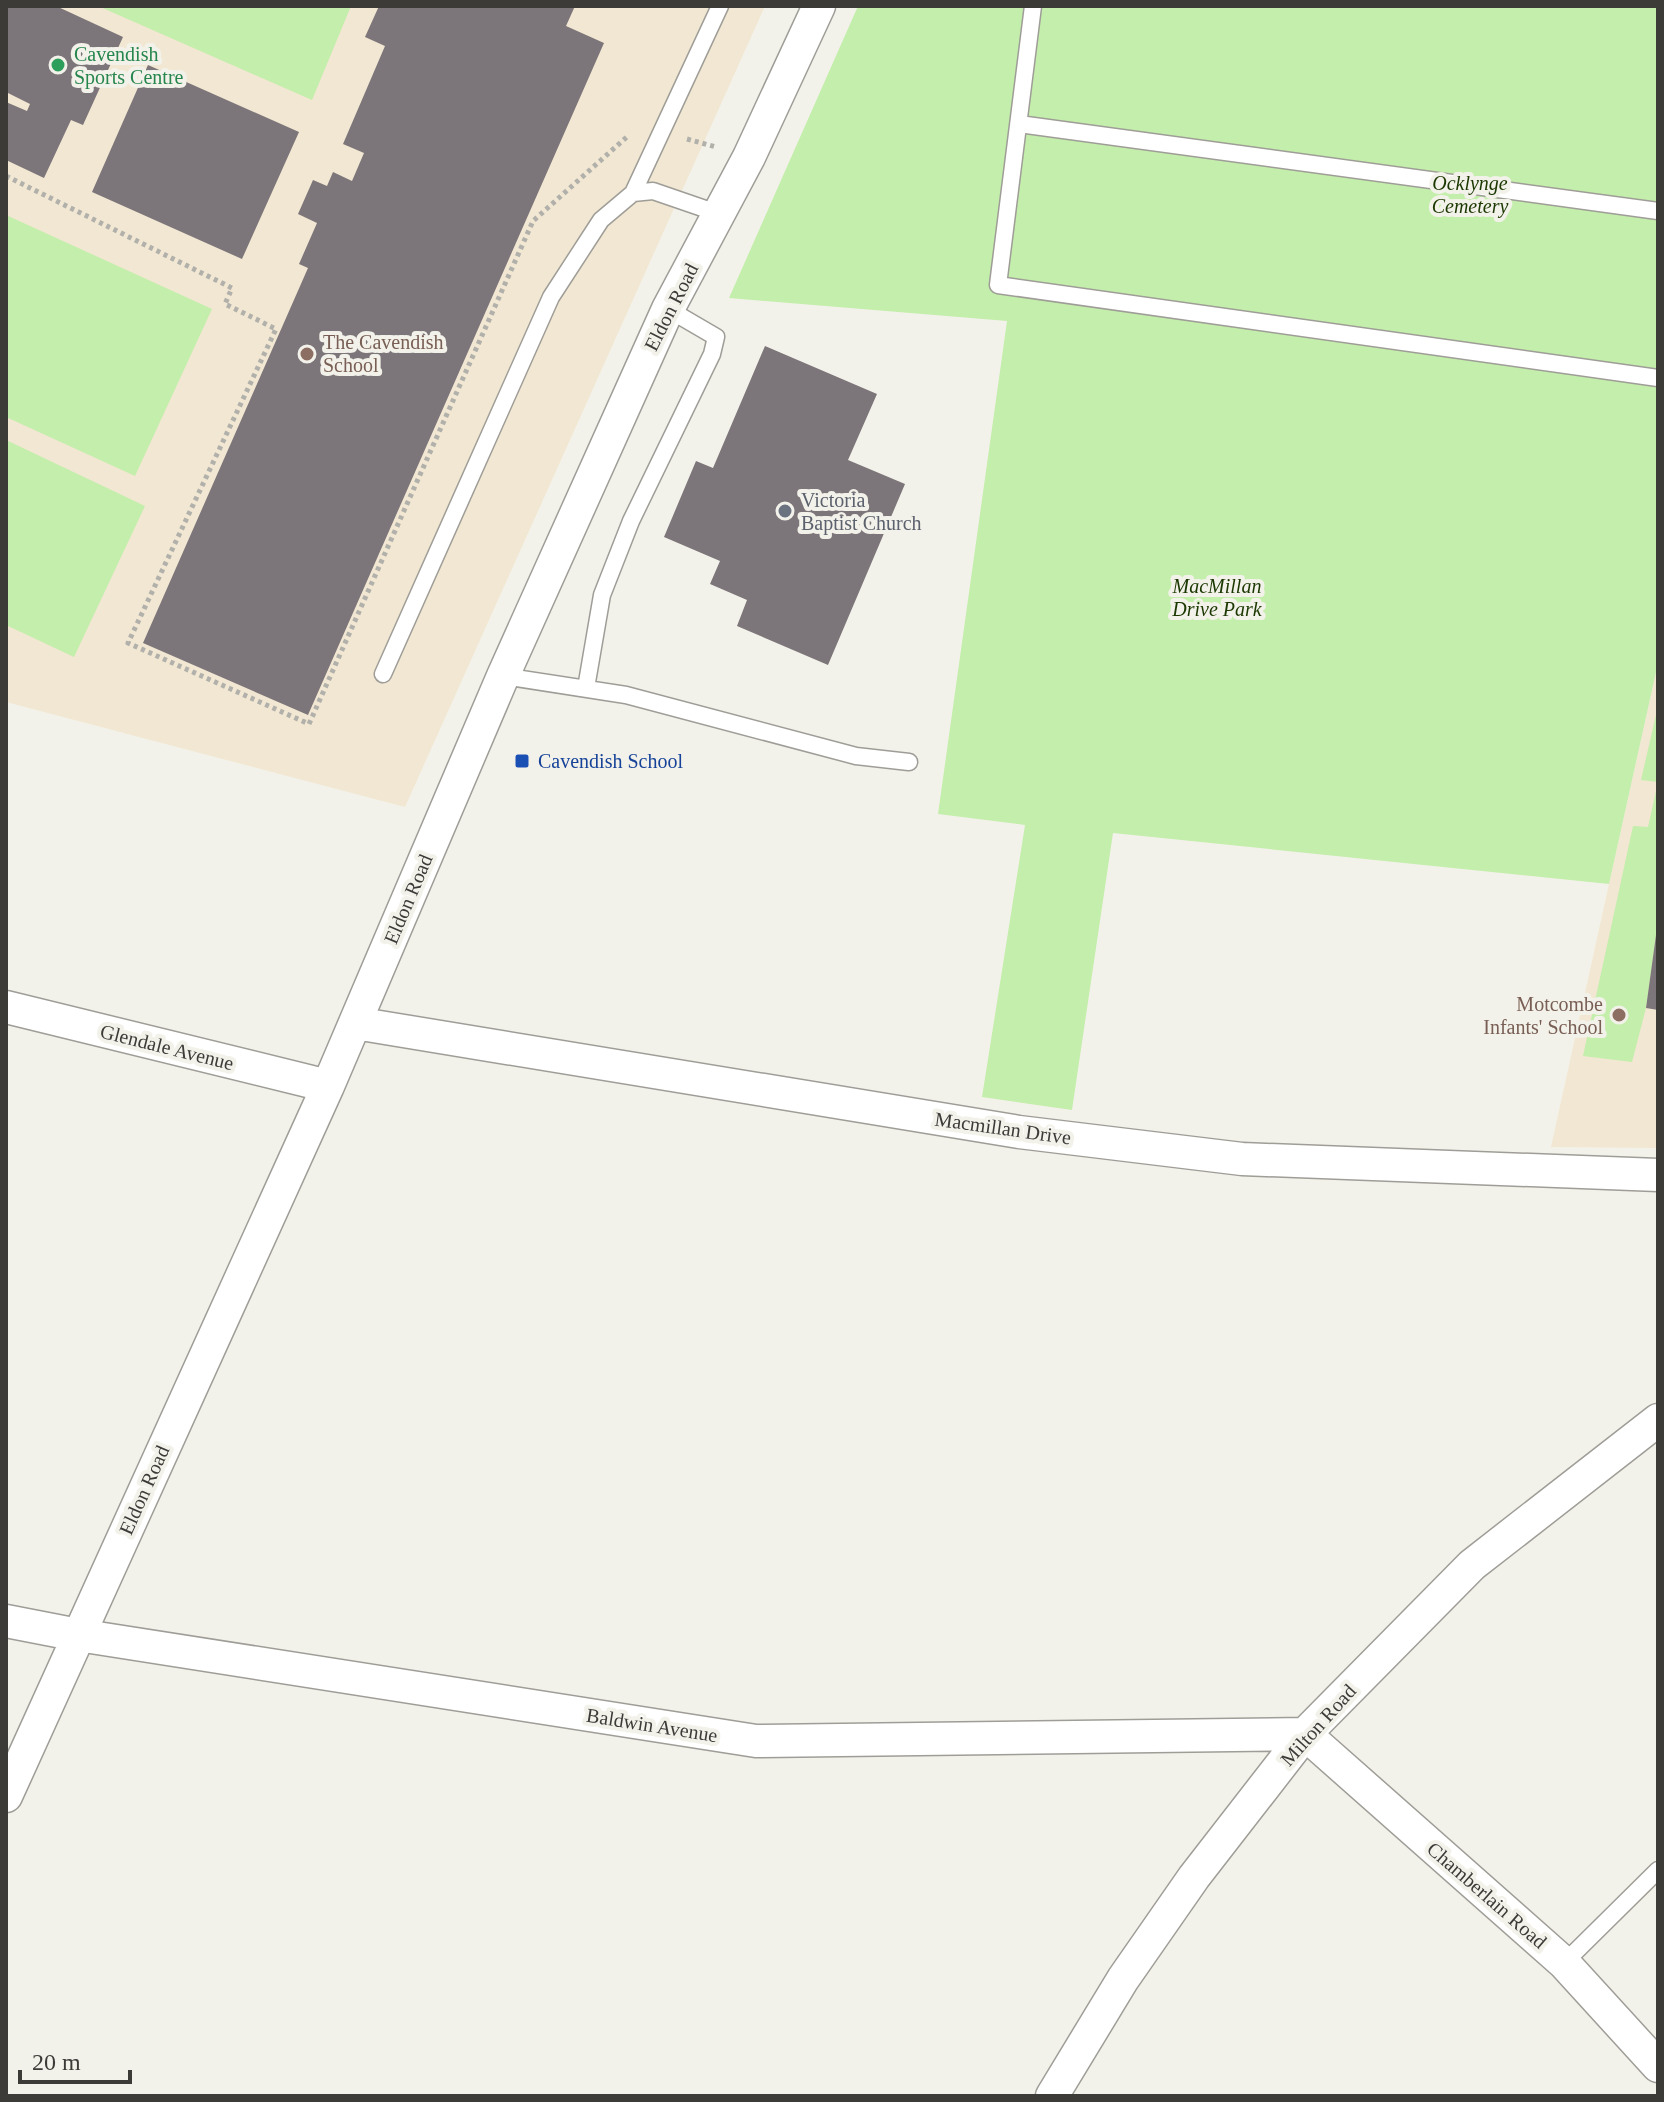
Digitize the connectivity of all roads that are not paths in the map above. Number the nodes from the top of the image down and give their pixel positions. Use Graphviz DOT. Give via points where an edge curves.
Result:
graph roads {
  1 [pos="720,6"];
  2 [pos="819,6"];
  3 [pos="1033,6"];
  4 [pos="1019,124"];
  5 [pos="633,193"];
  6 [pos="1658,211"];
  7 [pos="720,214"];
  8 [pos="668,309"];
  9 [pos="1658,378"];
  10 [pos="383,674"];
  11 [pos="503,676"];
  12 [pos="586,688"];
  13 [pos="909,762"];
  14 [pos="6,1007"];
  15 [pos="355,1023"];
  16 [pos="328,1086"];
  17 [pos="1658,1175"];
  18 [pos="1658,1420"];
  19 [pos="6,1621"];
  20 [pos="78,1635"];
  21 [pos="1305,1734"];
  22 [pos="6,1796"];
  23 [pos="1658,1870"];
  24 [pos="1564,1963"];
  25 [pos="1658,2066"];
  26 [pos="1062,2092"];
  1 -- 5 [label="lane"];
  2 -- 7 [label="street, Eldon Road"];
  3 -- 4 [label="lane"];
  4 -- 6 [label="lane"];
  4 -- 9 [label="lane" via="998,285"];
  5 -- 7 [label="lane" via="653,191"];
  5 -- 10 [label="lane" via="601,220 551,297"];
  7 -- 8 [label="street, Eldon Road"];
  8 -- 11 [label="street, Eldon Road"];
  8 -- 12 [label="lane" via="716,337 602,595"];
  11 -- 12 [label="lane"];
  11 -- 15 [label="street, Eldon Road"];
  12 -- 13 [label="lane" via="856,756"];
  14 -- 16 [label="street, Glendale Avenue"];
  15 -- 16 [label="street, Eldon Road"];
  15 -- 17 [label="street, Macmillan Drive" via="1019,1132 1242,1159"];
  16 -- 20 [label="street, Eldon Road"];
  18 -- 21 [label="street, Milton Road" via="1472,1565"];
  19 -- 20 [label="street, Baldwin Avenue"];
  20 -- 21 [label="street, Baldwin Avenue" via="756,1741"];
  20 -- 22 [label="street, Eldon Road"];
  21 -- 24 [label="street, Chamberlain Road"];
  21 -- 26 [label="street, Milton Road" via="1123,1979"];
  23 -- 24 [label="lane"];
  24 -- 25 [label="street, Chamberlain Road"];
}
